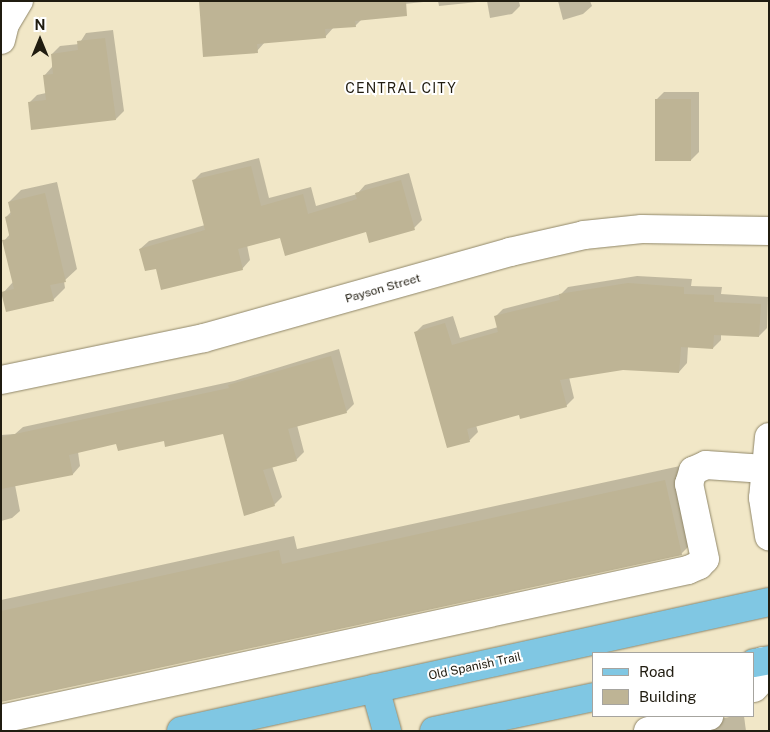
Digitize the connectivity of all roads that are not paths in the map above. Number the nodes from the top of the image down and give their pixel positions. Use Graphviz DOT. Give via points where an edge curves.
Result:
graph roads {
  1 [pos="18,1"];
  2 [pos="1,40"];
  3 [pos="769,231"];
  4 [pos="6,375"];
  5 [pos="769,437"];
  6 [pos="765,469"];
  7 [pos="769,537"];
  8 [pos="769,602"];
  9 [pos="762,661"];
  10 [pos="755,687"];
  11 [pos="375,688"];
  12 [pos="592,697"];
  13 [pos="705,717"];
  14 [pos="1,720"];
  15 [pos="180,731"];
  16 [pos="387,731"];
  17 [pos="434,731"];
  18 [pos="648,731"];
  1 -- 2 [label="street" via="5,24"];
  3 -- 4 [label="street, Payson Street" via="652,228 584,235 510,252 204,338"];
  5 -- 6 [label="street"];
  6 -- 7 [label="street" via="763,498"];
  6 -- 14 [label="street" via="706,465 693,471 688,484 705,558 700,565 688,570"];
  8 -- 11 [label="main road, Old Spanish Trail"];
  9 -- 10 [label="street" via="764,677"];
  11 -- 15 [label="main road, Old Spanish Trail"];
  11 -- 16 [label="main road"];
  12 -- 17 [label="main road"];
  13 -- 18 [label="street"];
}
